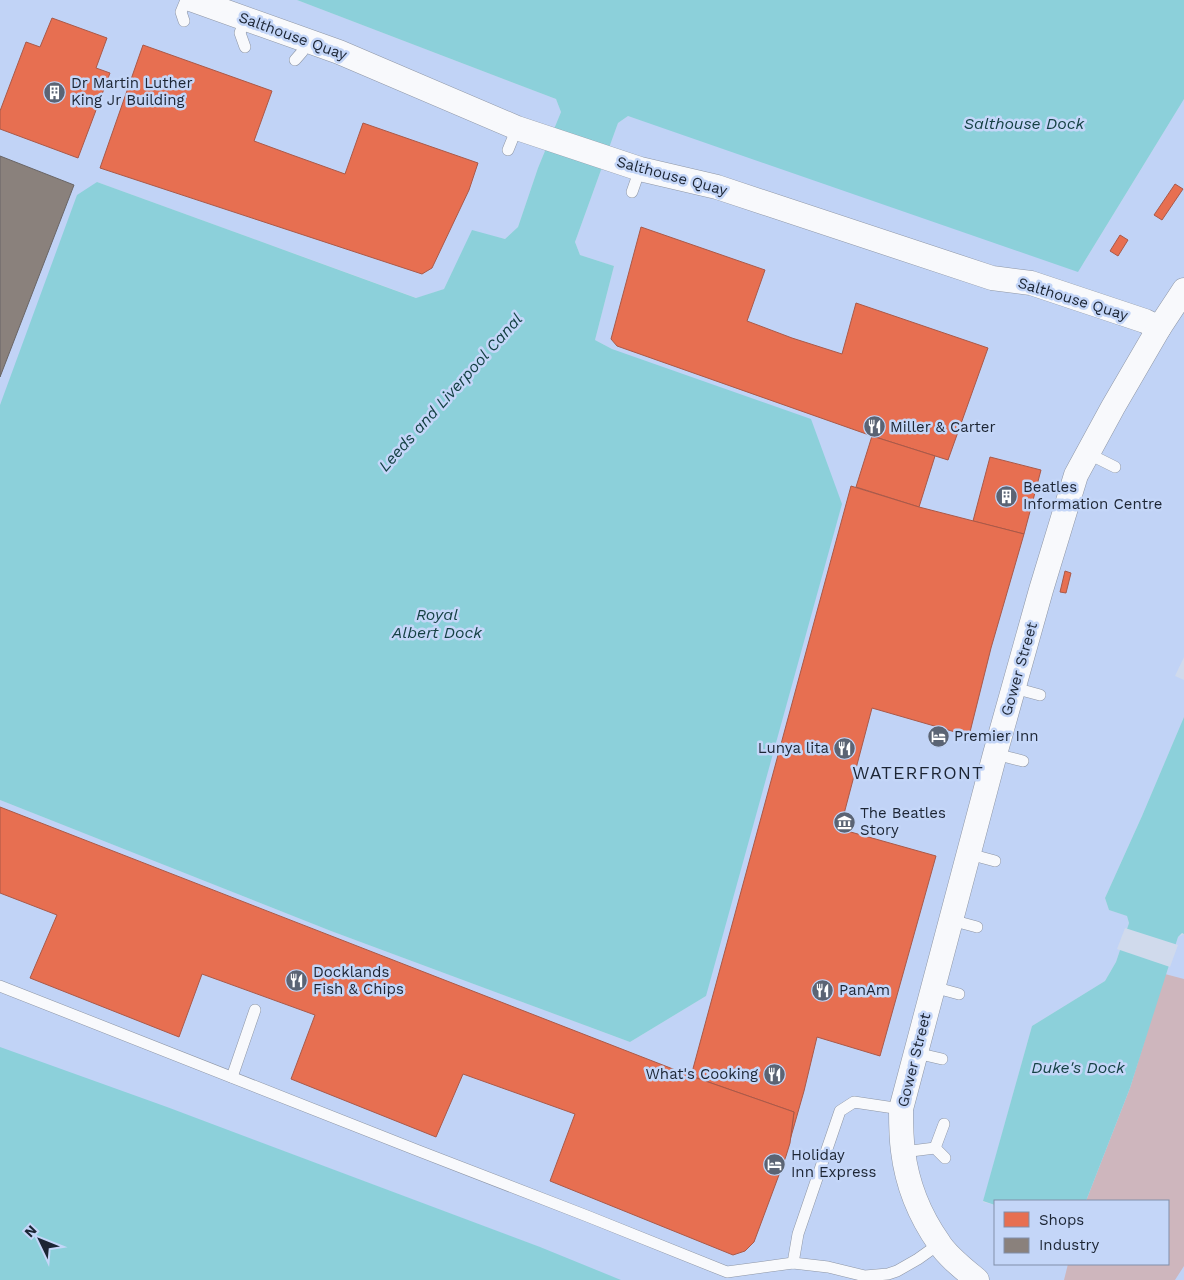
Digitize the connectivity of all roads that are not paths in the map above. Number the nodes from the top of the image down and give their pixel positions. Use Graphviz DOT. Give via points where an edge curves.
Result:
graph roads {
  1 [pos="186,0"];
  2 [pos="188,11"];
  3 [pos="238,30"];
  4 [pos="245,47"];
  5 [pos="527,131"];
  6 [pos="508,150"];
  7 [pos="630,166"];
  8 [pos="632,192"];
  9 [pos="1184,290"];
  10 [pos="1159,328"];
  11 [pos="1087,454"];
  12 [pos="1116,467"];
  13 [pos="1014,688"];
  14 [pos="1040,695"];
  15 [pos="996,754"];
  16 [pos="1023,761"];
  17 [pos="969,854"];
  18 [pos="995,861"];
  19 [pos="951,920"];
  20 [pos="977,927"];
  21 [pos="0,986"];
  22 [pos="933,988"];
  23 [pos="959,994"];
  24 [pos="256,1010"];
  25 [pos="916,1053"];
  26 [pos="942,1059"];
  27 [pos="232,1077"];
  28 [pos="944,1124"];
  29 [pos="902,1130"];
  30 [pos="935,1148"];
  31 [pos="945,1158"];
  32 [pos="939,1244"];
  33 [pos="793,1263"];
  34 [pos="977,1280"];
  1 -- 2 [label="lane" via="181,12"];
  2 -- 3 [label="street, Salthouse Quay"];
  3 -- 4 [label="lane"];
  3 -- 5 [label="street, Salthouse Quay" via="300,50 371,64"];
  5 -- 6 [label="lane"];
  5 -- 7 [label="street, Salthouse Quay"];
  7 -- 8 [label="lane"];
  7 -- 10 [label="street, Salthouse Quay" via="717,187 992,278 1030,283"];
  9 -- 10 [label="street, Gower Street"];
  10 -- 11 [label="street, Gower Street"];
  11 -- 12 [label="lane"];
  11 -- 13 [label="street, Gower Street" via="1076,475"];
  13 -- 14 [label="lane"];
  13 -- 15 [label="street, Gower Street"];
  15 -- 16 [label="lane"];
  15 -- 17 [label="street, Gower Street"];
  17 -- 18 [label="lane"];
  17 -- 19 [label="street, Gower Street"];
  19 -- 20 [label="lane"];
  19 -- 22 [label="street, Gower Street"];
  21 -- 27 [label="lane"];
  22 -- 23 [label="lane"];
  22 -- 25 [label="street, Gower Street"];
  24 -- 27 [label="lane"];
  25 -- 26 [label="lane"];
  25 -- 29 [label="street, Gower Street"];
  27 -- 33 [label="lane" via="727,1272"];
  28 -- 30 [label="lane"];
  29 -- 30 [label="lane"];
  29 -- 32 [label="street" via="907,1170 918,1207"];
  29 -- 33 [label="lane" via="854,1102 840,1111 798,1234"];
  30 -- 31 [label="lane"];
  32 -- 33 [label="lane" via="888,1274 865,1276"];
  32 -- 34 [label="street"];
}
